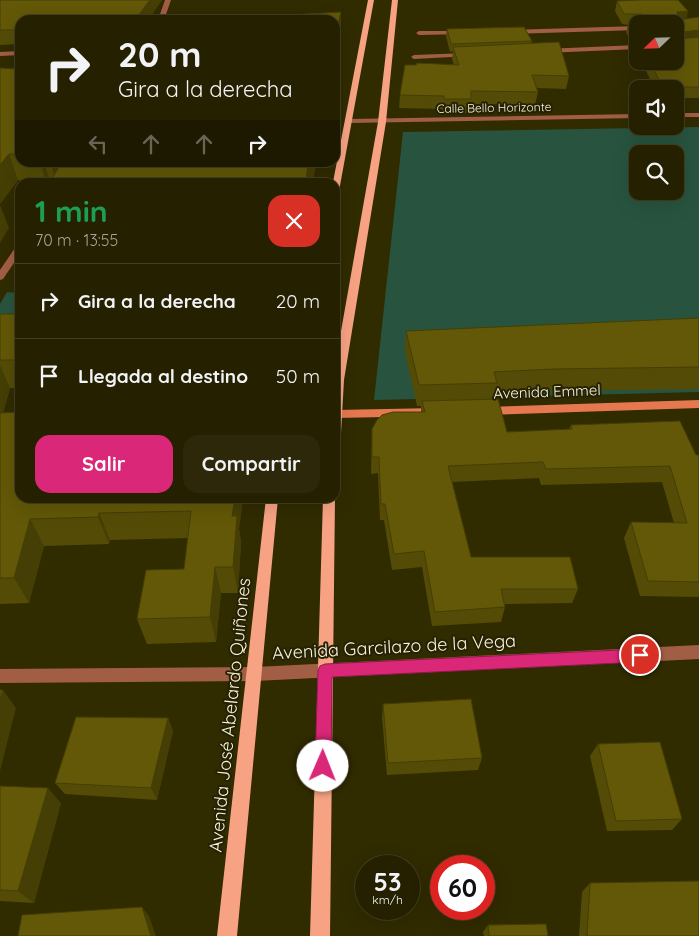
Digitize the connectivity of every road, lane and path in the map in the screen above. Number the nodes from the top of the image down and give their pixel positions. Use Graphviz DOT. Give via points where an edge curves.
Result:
graph roads {
  1 [pos="168,0"];
  2 [pos="371,0"];
  3 [pos="395,0"];
  4 [pos="163,15"];
  5 [pos="629,28"];
  6 [pos="473,32"];
  7 [pos="500,32"];
  8 [pos="418,33"];
  9 [pos="629,47"];
  10 [pos="533,52"];
  11 [pos="0,54"];
  12 [pos="15,54"];
  13 [pos="477,54"];
  14 [pos="414,57"];
  15 [pos="684,115"];
  16 [pos="699,115"];
  17 [pos="629,116"];
  18 [pos="350,122"];
  19 [pos="382,122"];
  20 [pos="338,178"];
  21 [pos="15,254"];
  22 [pos="0,277"];
  23 [pos="340,368"];
  24 [pos="699,404"];
  25 [pos="452,411"];
  26 [pos="472,411"];
  27 [pos="340,414"];
  28 [pos="272,503"];
  29 [pos="329,503"];
  30 [pos="699,652"];
  31 [pos="325,670"];
  32 [pos="255,674"];
  33 [pos="0,676"];
  34 [pos="227,936"];
  35 [pos="320,936"];
  1 -- 4 [label="street"];
  2 -- 18 [label="main road"];
  3 -- 19 [label="main road"];
  5 -- 7 [label="street"];
  6 -- 8 [label="street"];
  9 -- 10 [label="street"];
  11 -- 12 [label="street"];
  13 -- 14 [label="street"];
  15 -- 16 [label="street"];
  17 -- 19 [label="street, Calle Bello Horizonte"];
  18 -- 19 [label="street, Calle Bello Horizonte"];
  18 -- 20 [label="main road"];
  19 -- 23 [label="main road"];
  21 -- 22 [label="street"];
  24 -- 26 [label="street, Avenida Emmel"];
  25 -- 27 [label="street"];
  28 -- 32 [label="main road, Avenida José Abelardo Quiñones"];
  29 -- 31 [label="main road"];
  30 -- 31 [label="street, Avenida Garcilazo de la Vega"];
  31 -- 32 [label="street, Avenida Garcilazo de la Vega"];
  31 -- 35 [label="main road"];
  32 -- 33 [label="street, Avenida Garcilazo de la Vega"];
  32 -- 34 [label="main road, Avenida José Abelardo Quiñones"];
}
